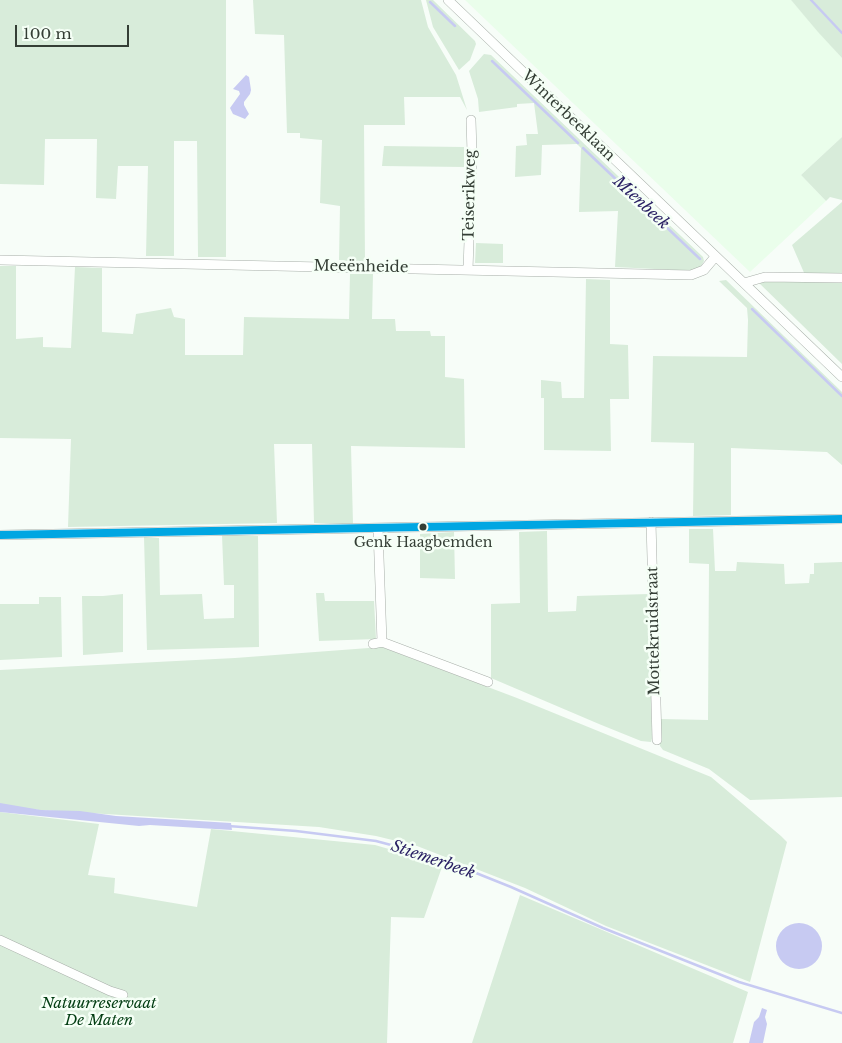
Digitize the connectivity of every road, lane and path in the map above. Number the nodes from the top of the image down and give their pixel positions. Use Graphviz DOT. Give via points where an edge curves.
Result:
graph roads {
  1 [pos="448,0"];
  2 [pos="471,120"];
  3 [pos="716,257"];
  4 [pos="0,260"];
  5 [pos="468,270"];
  6 [pos="842,278"];
  7 [pos="744,283"];
  8 [pos="842,377"];
  9 [pos="842,520"];
  10 [pos="651,522"];
  11 [pos="378,529"];
  12 [pos="0,535"];
  13 [pos="488,682"];
  14 [pos="656,740"];
  15 [pos="0,940"];
  16 [pos="123,995"];
  1 -- 3 [label="street, Winterbeeklaan"];
  2 -- 5 [label="street, Teiserikweg"];
  3 -- 5 [label="street, Meeënheide" via="704,270 691,275"];
  3 -- 7 [label="street, Winterbeeklaan"];
  4 -- 5 [label="street, Meeënheide"];
  6 -- 7 [label="street" via="765,277"];
  7 -- 8 [label="street, Winterbeeklaan"];
  9 -- 10 [label="street"];
  10 -- 11 [label="street"];
  10 -- 14 [label="street, Mottekruidstraat"];
  11 -- 12 [label="street"];
  11 -- 13 [label="street" via="377,643"];
  15 -- 16 [label="street"];
}
